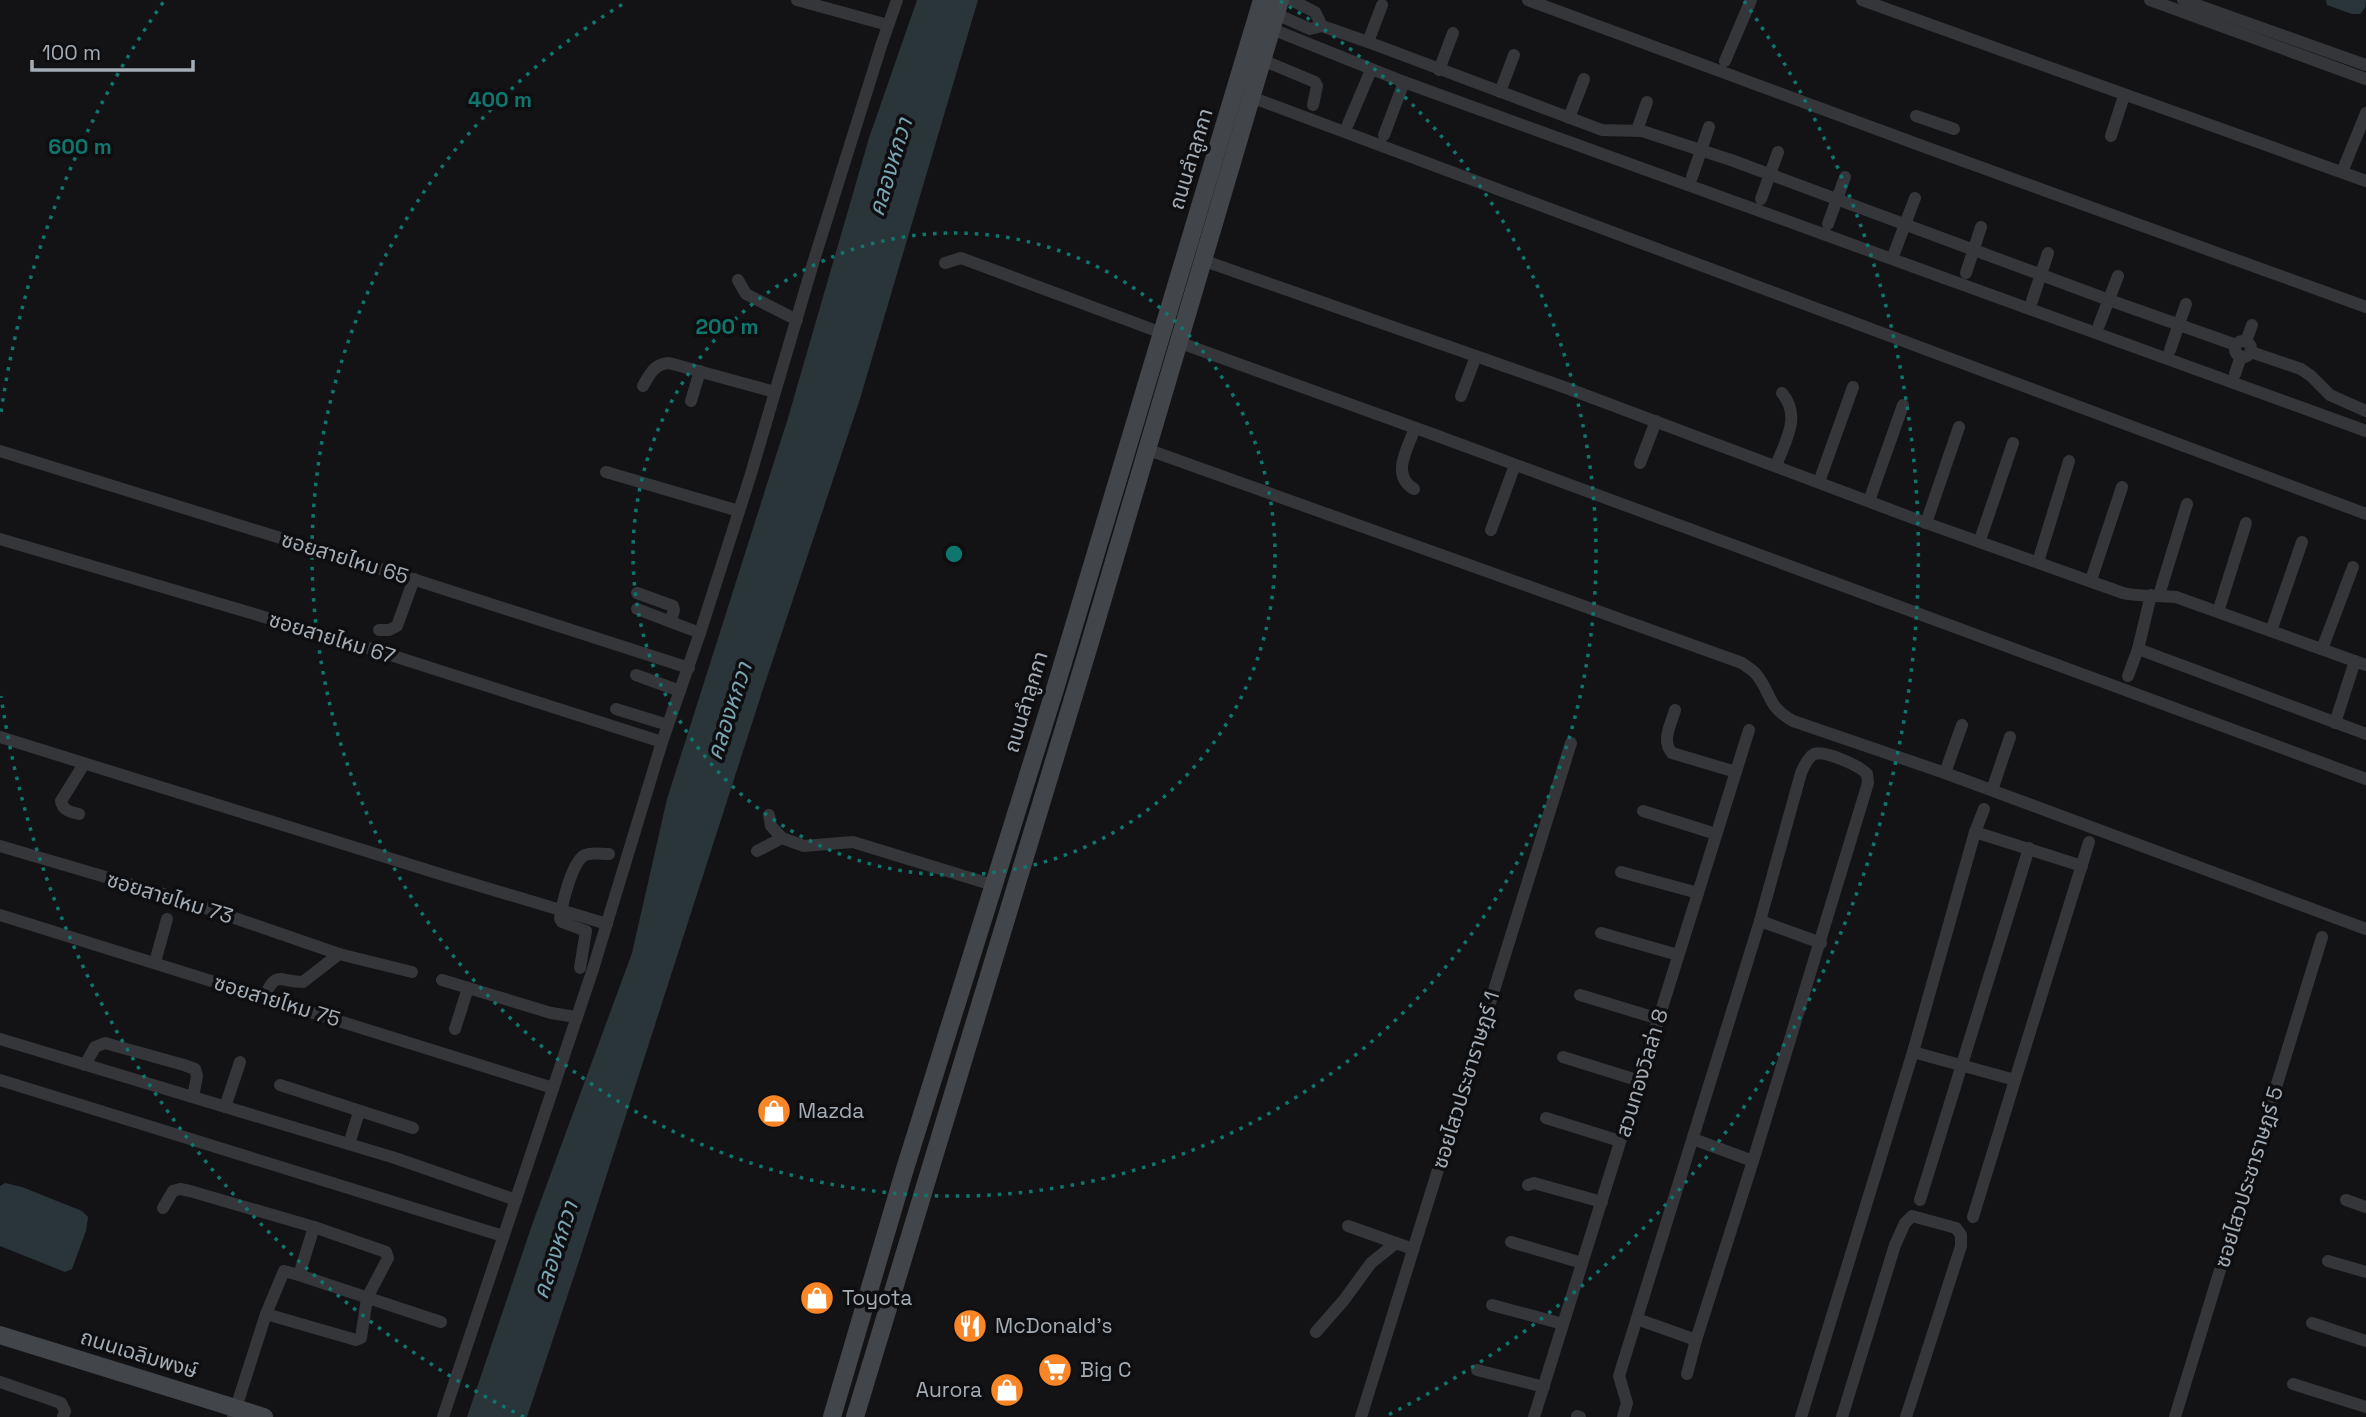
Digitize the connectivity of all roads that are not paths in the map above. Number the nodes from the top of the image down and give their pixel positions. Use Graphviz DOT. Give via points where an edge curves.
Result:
graph roads {
  1 [pos="797,0"];
  2 [pos="897,0"];
  3 [pos="1262,0"];
  4 [pos="1291,0"];
  5 [pos="1528,0"];
  6 [pos="1751,0"];
  7 [pos="1862,0"];
  8 [pos="2150,0"];
  9 [pos="2183,0"];
  10 [pos="1382,5"];
  11 [pos="1276,14"];
  12 [pos="888,25"];
  13 [pos="1322,26"];
  14 [pos="1452,33"];
  15 [pos="2259,33"];
  16 [pos="1368,42"];
  17 [pos="1514,55"];
  18 [pos="1262,60"];
  19 [pos="1725,61"];
  20 [pos="2366,65"];
  21 [pos="1371,69"];
  22 [pos="1439,70"];
  23 [pos="1584,79"];
  24 [pos="2366,79"];
  25 [pos="1404,82"];
  26 [pos="1500,92"];
  27 [pos="2124,96"];
  28 [pos="1251,97"];
  29 [pos="1647,102"];
  30 [pos="1313,106"];
  31 [pos="2366,113"];
  32 [pos="1916,116"];
  33 [pos="1569,118"];
  34 [pos="1933,123"];
  35 [pos="1348,124"];
  36 [pos="1709,127"];
  37 [pos="1637,130"];
  38 [pos="1954,130"];
  39 [pos="1384,135"];
  40 [pos="2111,136"];
  41 [pos="1925,147"];
  42 [pos="1701,150"];
  43 [pos="1777,152"];
  44 [pos="2342,172"];
  45 [pos="1770,174"];
  46 [pos="1692,177"];
  47 [pos="1845,177"];
  48 [pos="2366,181"];
  49 [pos="1916,198"];
  50 [pos="1761,199"];
  51 [pos="1838,199"];
  52 [pos="1906,223"];
  53 [pos="1828,224"];
  54 [pos="1981,227"];
  55 [pos="1974,249"];
  56 [pos="1895,251"];
  57 [pos="2048,253"];
  58 [pos="1202,260"];
  59 [pos="945,263"];
  60 [pos="1966,273"];
  61 [pos="2040,274"];
  62 [pos="2118,276"];
  63 [pos="738,280"];
  64 [pos="2109,300"];
  65 [pos="2032,301"];
  66 [pos="2186,304"];
  67 [pos="2366,307"];
  68 [pos="796,320"];
  69 [pos="2099,325"];
  70 [pos="2179,325"];
  71 [pos="2252,325"];
  72 [pos="1162,333"];
  73 [pos="1178,342"];
  74 [pos="2244,349"];
  75 [pos="2170,350"];
  76 [pos="1476,356"];
  77 [pos="700,371"];
  78 [pos="2235,374"];
  79 [pos="643,386"];
  80 [pos="1853,387"];
  81 [pos="775,392"];
  82 [pos="1782,393"];
  83 [pos="1461,396"];
  84 [pos="691,401"];
  85 [pos="1903,405"];
  86 [pos="2366,411"];
  87 [pos="1656,421"];
  88 [pos="1959,427"];
  89 [pos="1415,428"];
  90 [pos="2366,431"];
  91 [pos="2013,443"];
  92 [pos="1146,449"];
  93 [pos="0,451"];
  94 [pos="2069,461"];
  95 [pos="1640,463"];
  96 [pos="1515,465"];
  97 [pos="1776,466"];
  98 [pos="606,472"];
  99 [pos="1819,482"];
  100 [pos="2122,487"];
  101 [pos="1414,489"];
  102 [pos="1869,501"];
  103 [pos="2187,504"];
  104 [pos="739,511"];
  105 [pos="2366,514"];
  106 [pos="1926,523"];
  107 [pos="2246,523"];
  108 [pos="1491,530"];
  109 [pos="0,538"];
  110 [pos="1980,540"];
  111 [pos="2302,542"];
  112 [pos="2038,562"];
  113 [pos="2353,566"];
  114 [pos="414,579"];
  115 [pos="2091,580"];
  116 [pos="637,593"];
  117 [pos="2155,595"];
  118 [pos="637,609"];
  119 [pos="2218,612"];
  120 [pos="671,621"];
  121 [pos="379,630"];
  122 [pos="2271,631"];
  123 [pos="700,633"];
  124 [pos="2138,649"];
  125 [pos="2322,649"];
  126 [pos="2360,663"];
  127 [pos="689,667"];
  128 [pos="636,676"];
  129 [pos="2127,676"];
  130 [pos="680,691"];
  131 [pos="616,709"];
  132 [pos="1675,710"];
  133 [pos="2335,723"];
  134 [pos="1962,725"];
  135 [pos="668,726"];
  136 [pos="1749,730"];
  137 [pos="2366,734"];
  138 [pos="0,737"];
  139 [pos="2010,737"];
  140 [pos="662,742"];
  141 [pos="1572,743"];
  142 [pos="84,764"];
  143 [pos="1736,772"];
  144 [pos="1945,773"];
  145 [pos="2366,779"];
  146 [pos="1992,790"];
  147 [pos="1984,809"];
  148 [pos="1643,811"];
  149 [pos="79,814"];
  150 [pos="769,815"];
  151 [pos="1975,832"];
  152 [pos="1716,834"];
  153 [pos="782,838"];
  154 [pos="2089,842"];
  155 [pos="0,846"];
  156 [pos="2029,848"];
  157 [pos="757,850"];
  158 [pos="608,854"];
  159 [pos="2082,866"];
  160 [pos="1621,872"];
  161 [pos="993,885"];
  162 [pos="1698,893"];
  163 [pos="561,910"];
  164 [pos="0,915"];
  165 [pos="167,919"];
  166 [pos="1760,921"];
  167 [pos="607,924"];
  168 [pos="2366,929"];
  169 [pos="1601,933"];
  170 [pos="2322,937"];
  171 [pos="1821,943"];
  172 [pos="340,954"];
  173 [pos="1678,955"];
  174 [pos="155,962"];
  175 [pos="580,968"];
  176 [pos="412,972"];
  177 [pos="442,981"];
  178 [pos="468,988"];
  179 [pos="1580,995"];
  180 [pos="264,997"];
  181 [pos="551,1013"];
  182 [pos="576,1017"];
  183 [pos="1658,1019"];
  184 [pos="455,1029"];
  185 [pos="571,1036"];
  186 [pos="0,1038"];
  187 [pos="1913,1052"];
  188 [pos="1563,1058"];
  189 [pos="240,1062"];
  190 [pos="86,1065"];
  191 [pos="1962,1065"];
  192 [pos="0,1080"];
  193 [pos="2015,1080"];
  194 [pos="1640,1081"];
  195 [pos="280,1085"];
  196 [pos="553,1088"];
  197 [pos="192,1097"];
  198 [pos="225,1107"];
  199 [pos="359,1112"];
  200 [pos="1546,1118"];
  201 [pos="413,1128"];
  202 [pos="1693,1139"];
  203 [pos="1620,1141"];
  204 [pos="349,1144"];
  205 [pos="1753,1161"];
  206 [pos="1528,1185"];
  207 [pos="516,1200"];
  208 [pos="1920,1200"];
  209 [pos="2346,1200"];
  210 [pos="1602,1202"];
  211 [pos="2366,1207"];
  212 [pos="163,1208"];
  213 [pos="1973,1217"];
  214 [pos="1348,1226"];
  215 [pos="314,1227"];
  216 [pos="503,1236"];
  217 [pos="1511,1242"];
  218 [pos="1396,1243"];
  219 [pos="1413,1249"];
  220 [pos="2328,1261"];
  221 [pos="1582,1263"];
  222 [pos="2366,1272"];
  223 [pos="299,1275"];
  224 [pos="367,1297"];
  225 [pos="1492,1305"];
  226 [pos="266,1314"];
  227 [pos="1636,1318"];
  228 [pos="441,1322"];
  229 [pos="2312,1323"];
  230 [pos="1563,1324"];
  231 [pos="1316,1332"];
  232 [pos="1,1338"];
  233 [pos="1696,1340"];
  234 [pos="2366,1342"];
  235 [pos="1477,1370"];
  236 [pos="1687,1374"];
  237 [pos="0,1382"];
  238 [pos="2293,1384"];
  239 [pos="1544,1387"];
  240 [pos="2366,1407"];
  241 [pos="235,1413"];
  242 [pos="62,1417"];
  243 [pos="264,1417"];
  244 [pos="443,1417"];
  245 [pos="832,1417"];
  246 [pos="855,1417"];
  247 [pos="1361,1417"];
  248 [pos="1534,1417"];
  249 [pos="1623,1417"];
  250 [pos="1801,1417"];
  251 [pos="1842,1417"];
  252 [pos="1906,1417"];
  253 [pos="2175,1417"];
  1 -- 12 [label="street"];
  2 -- 12 [label="street"];
  3 -- 72 [label="main road, ถนนลำลูกกา"];
  4 -- 13 [label="street" via="1315,12"];
  5 -- 41 [label="street"];
  6 -- 19 [label="street"];
  7 -- 27 [label="street"];
  8 -- 15 [label="street"];
  9 -- 15 [label="street"];
  10 -- 16 [label="street"];
  11 -- 13 [label="street" via="1310,29"];
  11 -- 18 [label="main road, ถนนลำลูกกา"];
  11 -- 21 [label="street"];
  12 -- 68 [label="street"];
  13 -- 16 [label="street"];
  14 -- 22 [label="street"];
  15 -- 20 [label="street"];
  15 -- 24 [label="street"];
  16 -- 22 [label="street"];
  17 -- 26 [label="street"];
  18 -- 28 [label="main road, ถนนลำลูกกา"];
  18 -- 30 [label="street" via="1315,82"];
  21 -- 25 [label="street"];
  21 -- 35 [label="street"];
  22 -- 26 [label="street"];
  23 -- 33 [label="street"];
  25 -- 39 [label="street"];
  25 -- 90 [label="street"];
  26 -- 33 [label="street"];
  27 -- 40 [label="street"];
  27 -- 44 [label="street"];
  28 -- 58 [label="main road, ถนนลำลูกกา"];
  28 -- 105 [label="street"];
  29 -- 37 [label="street"];
  31 -- 44 [label="street"];
  32 -- 34 [label="street"];
  33 -- 37 [label="street" via="1602,130"];
  34 -- 38 [label="street"];
  34 -- 41 [label="street"];
  36 -- 42 [label="street"];
  37 -- 42 [label="street"];
  41 -- 67 [label="street"];
  42 -- 45 [label="street"];
  42 -- 46 [label="street"];
  43 -- 45 [label="street"];
  44 -- 48 [label="street"];
  45 -- 50 [label="street"];
  45 -- 51 [label="street"];
  47 -- 51 [label="street"];
  49 -- 52 [label="street"];
  51 -- 52 [label="street"];
  51 -- 53 [label="street"];
  52 -- 55 [label="street"];
  52 -- 56 [label="street"];
  54 -- 55 [label="street"];
  55 -- 60 [label="street"];
  55 -- 61 [label="street"];
  57 -- 61 [label="street"];
  58 -- 73 [label="main road, ถนนลำลูกกา"];
  58 -- 76 [label="street"];
  59 -- 72 [label="street" via="961,258"];
  61 -- 64 [label="street"];
  61 -- 65 [label="street"];
  62 -- 64 [label="street"];
  63 -- 68 [label="street" via="746,294"];
  64 -- 69 [label="street"];
  64 -- 70 [label="street"];
  66 -- 70 [label="street"];
  68 -- 81 [label="street"];
  70 -- 74 [label="street"];
  70 -- 75 [label="street"];
  71 -- 74 [label="street"];
  72 -- 161 [label="main road, ถนนลำลูกกา"];
  73 -- 89 [label="street"];
  73 -- 92 [label="main road, ถนนลำลูกกา"];
  74 -- 78 [label="street"];
  74 -- 86 [label="street" via="2301,369 2330,395"];
  76 -- 83 [label="street"];
  76 -- 87 [label="street"];
  77 -- 79 [label="street" via="665,363 651,372"];
  77 -- 81 [label="street"];
  77 -- 84 [label="street"];
  80 -- 99 [label="street"];
  81 -- 104 [label="street"];
  82 -- 97 [label="street" via="1790,402 1792,420"];
  85 -- 102 [label="street"];
  87 -- 95 [label="street"];
  87 -- 97 [label="street"];
  88 -- 106 [label="street"];
  89 -- 96 [label="street"];
  89 -- 101 [label="street" via="1401,475"];
  91 -- 110 [label="street"];
  92 -- 144 [label="street" via="1742,663 1755,673 1772,704 1787,717"];
  92 -- 246 [label="main road, ถนนลำลูกกา"];
  93 -- 114 [label="street, ซอยสายไหม 65"];
  94 -- 112 [label="street"];
  96 -- 108 [label="street"];
  96 -- 145 [label="street"];
  97 -- 99 [label="street"];
  98 -- 104 [label="street"];
  99 -- 102 [label="street"];
  100 -- 115 [label="street"];
  102 -- 106 [label="street"];
  103 -- 117 [label="street"];
  104 -- 123 [label="street"];
  106 -- 110 [label="street"];
  107 -- 119 [label="street"];
  109 -- 140 [label="street, ซอยสายไหม 67" via="356,644"];
  110 -- 112 [label="street"];
  111 -- 122 [label="street"];
  112 -- 115 [label="street"];
  113 -- 125 [label="street"];
  114 -- 121 [label="street" via="397,626"];
  114 -- 127 [label="street, ซอยสายไหม 65"];
  115 -- 117 [label="street" via="2134,596"];
  116 -- 120 [label="street" via="673,606"];
  117 -- 119 [label="street" via="2176,597"];
  117 -- 124 [label="street"];
  118 -- 120 [label="street"];
  119 -- 122 [label="street"];
  120 -- 123 [label="street"];
  122 -- 125 [label="street"];
  123 -- 127 [label="street"];
  124 -- 129 [label="street"];
  124 -- 133 [label="street"];
  125 -- 126 [label="street"];
  126 -- 133 [label="street"];
  127 -- 130 [label="street"];
  128 -- 130 [label="street"];
  130 -- 135 [label="street"];
  131 -- 135 [label="street"];
  132 -- 143 [label="street" via="1666,741 1672,753"];
  133 -- 137 [label="street"];
  134 -- 144 [label="street"];
  135 -- 140 [label="street"];
  136 -- 143 [label="street, สวนทองวิลล่า 8"];
  138 -- 142 [label="street"];
  139 -- 146 [label="street"];
  140 -- 167 [label="street"];
  141 -- 219 [label="street, ซอยไสวประชาราษฎร์ 1"];
  142 -- 149 [label="street" via="61,801 66,810"];
  142 -- 163 [label="street"];
  143 -- 152 [label="street, สวนทองวิลล่า 8"];
  144 -- 146 [label="street"];
  146 -- 168 [label="street"];
  147 -- 151 [label="street"];
  148 -- 152 [label="street"];
  150 -- 153 [label="street" via="771,826"];
  151 -- 156 [label="street"];
  151 -- 187 [label="street"];
  152 -- 162 [label="street, สวนทองวิลล่า 8"];
  153 -- 157 [label="street"];
  153 -- 161 [label="street" via="804,846 853,842"];
  154 -- 159 [label="street"];
  155 -- 172 [label="street, ซอยสายไหม 73" via="177,898"];
  156 -- 159 [label="street"];
  156 -- 191 [label="street"];
  158 -- 163 [label="street" via="591,853 577,862"];
  159 -- 193 [label="street"];
  160 -- 162 [label="street"];
  161 -- 245 [label="main road, ถนนลำลูกกา"];
  162 -- 173 [label="street, สวนทองวิลล่า 8"];
  163 -- 167 [label="street"];
  163 -- 175 [label="street" via="562,922 586,931"];
  164 -- 174 [label="street, ซอยสายไหม 75"];
  165 -- 174 [label="street"];
  166 -- 171 [label="street"];
  166 -- 171 [label="street" via="1801,773 1814,754 1823,753 1860,767 1868,783"];
  166 -- 202 [label="street"];
  167 -- 182 [label="street"];
  169 -- 173 [label="street"];
  170 -- 253 [label="street, ซอยไสวประชาราษฎร์ 5"];
  171 -- 205 [label="street"];
  172 -- 176 [label="street, ซอยสายไหม 73"];
  172 -- 180 [label="street" via="303,982 276,978"];
  173 -- 183 [label="street, สวนทองวิลล่า 8"];
  174 -- 180 [label="street, ซอยสายไหม 75"];
  177 -- 178 [label="street"];
  178 -- 181 [label="street"];
  178 -- 184 [label="street"];
  179 -- 183 [label="street"];
  180 -- 196 [label="street, ซอยสายไหม 75"];
  181 -- 182 [label="street"];
  181 -- 185 [label="street"];
  182 -- 185 [label="street"];
  183 -- 194 [label="street, สวนทองวิลล่า 8"];
  185 -- 196 [label="street"];
  186 -- 190 [label="street"];
  187 -- 191 [label="street"];
  187 -- 250 [label="street"];
  188 -- 194 [label="street"];
  189 -- 198 [label="street"];
  190 -- 197 [label="street"];
  190 -- 197 [label="street" via="95,1047 105,1042 184,1065 195,1069 197,1076"];
  191 -- 193 [label="street"];
  191 -- 208 [label="street"];
  192 -- 216 [label="street"];
  193 -- 213 [label="street"];
  194 -- 203 [label="street, สวนทองวิลล่า 8"];
  195 -- 199 [label="street"];
  196 -- 207 [label="street"];
  197 -- 198 [label="street"];
  198 -- 204 [label="street"];
  199 -- 201 [label="street"];
  199 -- 204 [label="street"];
  200 -- 203 [label="street"];
  202 -- 205 [label="street"];
  202 -- 227 [label="street"];
  203 -- 210 [label="street, สวนทองวิลล่า 8"];
  204 -- 207 [label="street"];
  205 -- 233 [label="street"];
  206 -- 210 [label="street"];
  207 -- 216 [label="street"];
  209 -- 211 [label="street"];
  210 -- 221 [label="street, สวนทองวิลล่า 8"];
  212 -- 215 [label="street" via="173,1191 180,1189"];
  214 -- 218 [label="street"];
  215 -- 223 [label="street"];
  215 -- 224 [label="street" via="386,1252 388,1258"];
  216 -- 244 [label="street"];
  217 -- 221 [label="street"];
  218 -- 219 [label="street"];
  218 -- 231 [label="street" via="1371,1263"];
  219 -- 247 [label="street, ซอยไสวประชาราษฎร์ 1"];
  220 -- 222 [label="street"];
  221 -- 230 [label="street, สวนทองวิลล่า 8"];
  223 -- 224 [label="street"];
  223 -- 226 [label="street" via="284,1271"];
  224 -- 226 [label="street" via="363,1333 356,1340"];
  224 -- 228 [label="street"];
  225 -- 230 [label="street"];
  226 -- 241 [label="street"];
  227 -- 233 [label="street"];
  227 -- 249 [label="street" via="1619,1376 1627,1403"];
  229 -- 234 [label="street"];
  230 -- 239 [label="street, สวนทองวิลล่า 8"];
  232 -- 241 [label="main road, ถนนเฉลิมพงษ์"];
  233 -- 236 [label="street"];
  235 -- 239 [label="street"];
  237 -- 242 [label="street" via="61,1403"];
  238 -- 240 [label="street"];
  239 -- 248 [label="street, สวนทองวิลล่า 8"];
  241 -- 243 [label="main road, ถนนเฉลิมพงษ์"];
  251 -- 252 [label="street" via="1895,1245 1912,1216 1956,1228 1961,1246"];
}
